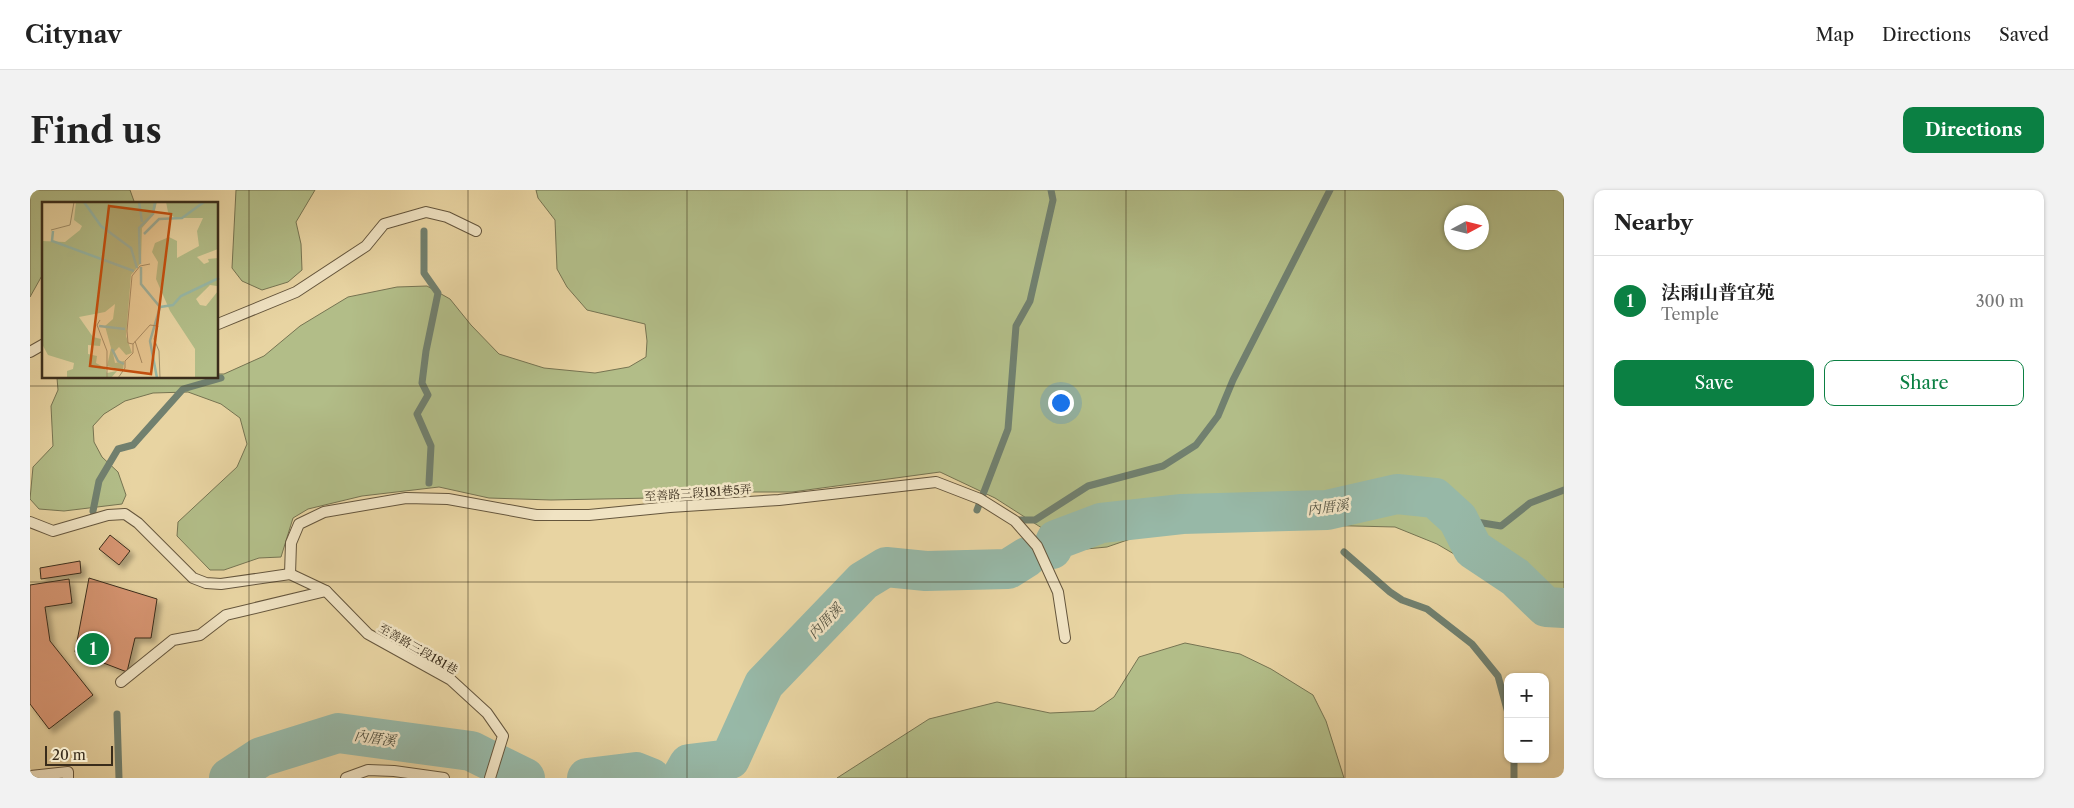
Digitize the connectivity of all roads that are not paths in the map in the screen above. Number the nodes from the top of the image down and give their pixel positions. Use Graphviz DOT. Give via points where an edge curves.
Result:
graph roads {
  1 [pos="476,231"];
  2 [pos="219,324"];
  3 [pos="42,345"];
  4 [pos="30,352"];
  5 [pos="30,522"];
  6 [pos="290,574"];
  7 [pos="326,591"];
  8 [pos="1065,638"];
  9 [pos="121,682"];
  10 [pos="30,776"];
  11 [pos="68,778"];
  12 [pos="346,778"];
  13 [pos="444,778"];
  14 [pos="490,778"];
  1 -- 2 [label="lane" via="447,217 426,212 384,224 366,246 296,292"];
  3 -- 4 [label="lane"];
  5 -- 6 [label="lane" via="52,531 108,515 125,514 193,578 206,583 221,584"];
  6 -- 7 [label="lane, 至善路三段181巷"];
  6 -- 8 [label="lane, 至善路三段181巷5弄" via="290,543 299,524 324,512 406,498 448,500 536,515 590,515 778,500 936,482 980,499 1015,522 1037,546 1058,592"];
  7 -- 9 [label="lane" via="226,615 200,635 173,640"];
  7 -- 14 [label="lane, 至善路三段181巷" via="368,634 451,680 487,713 503,736"];
  10 -- 11 [label="lane" via="68,772"];
  12 -- 13 [label="lane" via="368,770"];
}
